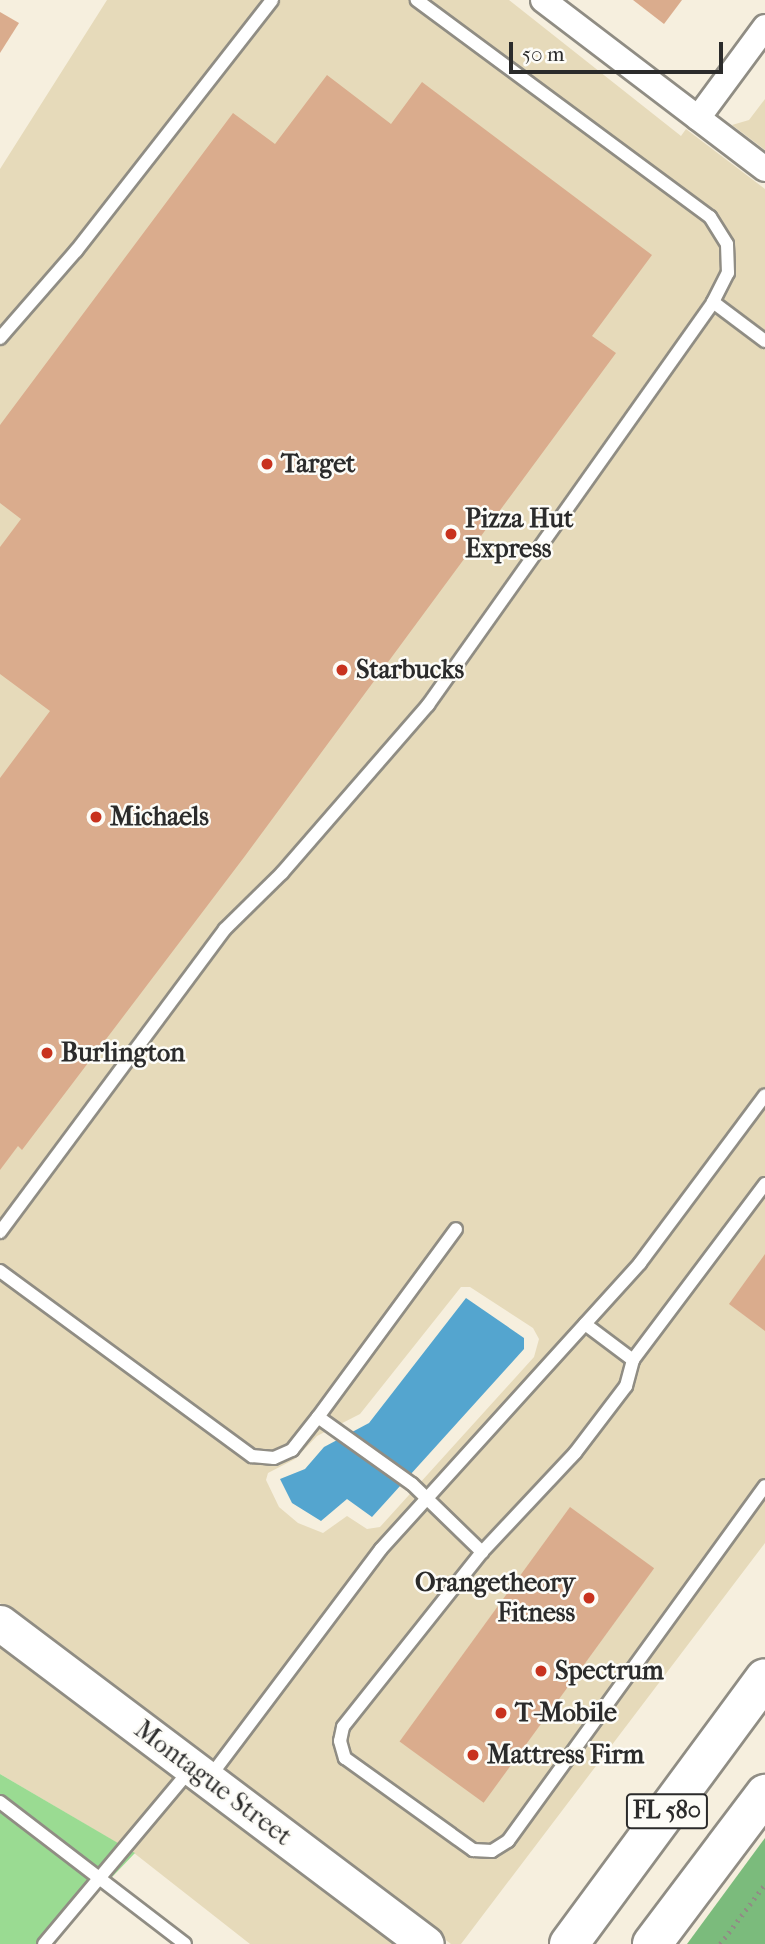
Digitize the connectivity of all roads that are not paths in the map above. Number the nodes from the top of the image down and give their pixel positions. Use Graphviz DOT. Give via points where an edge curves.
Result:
graph roads {
  1 [pos="272,0"];
  2 [pos="417,0"];
  3 [pos="543,0"];
  4 [pos="765,27"];
  5 [pos="698,118"];
  6 [pos="765,169"];
  7 [pos="713,302"];
  8 [pos="0,338"];
  9 [pos="765,341"];
  10 [pos="765,1095"];
  11 [pos="765,1184"];
  12 [pos="456,1229"];
  13 [pos="0,1232"];
  14 [pos="0,1271"];
  15 [pos="585,1324"];
  16 [pos="633,1360"];
  17 [pos="318,1417"];
  18 [pos="765,1486"];
  19 [pos="426,1502"];
  20 [pos="482,1552"];
  21 [pos="0,1623"];
  22 [pos="765,1678"];
  23 [pos="200,1773"];
  24 [pos="765,1794"];
  25 [pos="0,1802"];
  26 [pos="100,1881"];
  27 [pos="44,1944"];
  28 [pos="185,1944"];
  29 [pos="426,1944"];
  30 [pos="569,1944"];
  31 [pos="653,1944"];
  1 -- 8 [label="lane" via="76,251"];
  2 -- 7 [label="lane" via="710,218 727,244 728,273"];
  3 -- 5 [label="street"];
  4 -- 5 [label="street"];
  5 -- 6 [label="street"];
  7 -- 9 [label="lane"];
  7 -- 13 [label="lane" via="428,705 282,873 225,929"];
  10 -- 15 [label="lane" via="640,1263"];
  11 -- 16 [label="lane"];
  12 -- 17 [label="lane"];
  14 -- 17 [label="lane" via="251,1456 274,1458 292,1450"];
  15 -- 16 [label="lane"];
  15 -- 19 [label="lane"];
  16 -- 20 [label="lane" via="626,1386 575,1453"];
  17 -- 19 [label="lane" via="412,1484"];
  18 -- 20 [label="lane" via="508,1842 492,1851 473,1850 345,1758 340,1741 343,1727"];
  19 -- 20 [label="lane"];
  19 -- 23 [label="lane" via="381,1549"];
  21 -- 23 [label="street, Montague Street"];
  22 -- 30 [label="main road, FL 580"];
  23 -- 26 [label="lane"];
  23 -- 29 [label="street, Montague Street"];
  24 -- 31 [label="main road, FL 580"];
  25 -- 26 [label="lane"];
  26 -- 27 [label="lane"];
  26 -- 28 [label="lane"];
}
